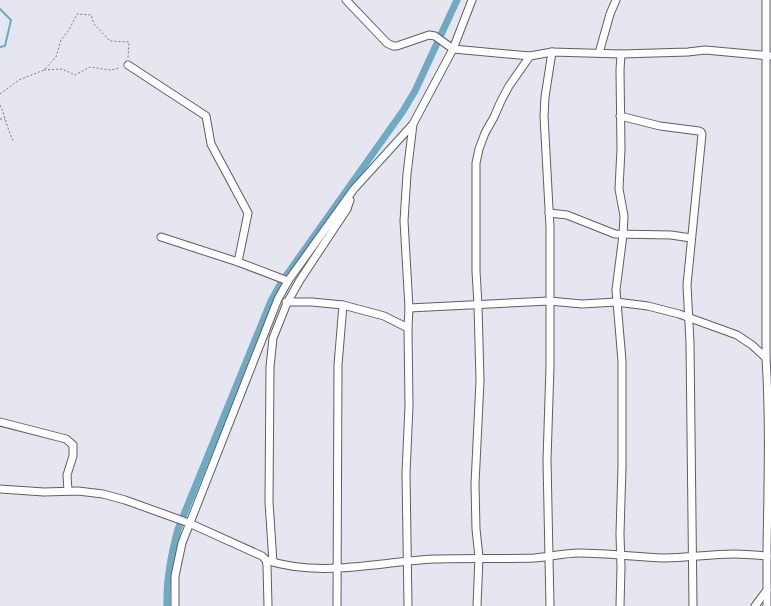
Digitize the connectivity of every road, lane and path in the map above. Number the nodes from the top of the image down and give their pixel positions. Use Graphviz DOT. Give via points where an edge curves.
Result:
graph roads {
  1 [pos="346,0"];
  2 [pos="472,0"];
  3 [pos="616,0"];
  4 [pos="766,0"];
  5 [pos="452,49"];
  6 [pos="552,52"];
  7 [pos="599,53"];
  8 [pos="621,54"];
  9 [pos="530,56"];
  10 [pos="769,56"];
  11 [pos="128,66"];
  12 [pos="44,70"];
  13 [pos="0,94"];
  14 [pos="0,105"];
  15 [pos="620,116"];
  16 [pos="0,119"];
  17 [pos="6,119"];
  18 [pos="413,124"];
  19 [pos="14,142"];
  20 [pos="354,189"];
  21 [pos="549,213"];
  22 [pos="623,235"];
  23 [pos="161,237"];
  24 [pos="691,238"];
  25 [pos="238,262"];
  26 [pos="288,281"];
  27 [pos="278,299"];
  28 [pos="549,302"];
  29 [pos="616,302"];
  30 [pos="288,303"];
  31 [pos="343,305"];
  32 [pos="478,305"];
  33 [pos="409,308"];
  34 [pos="688,317"];
  35 [pos="408,328"];
  36 [pos="766,358"];
  37 [pos="0,422"];
  38 [pos="0,490"];
  39 [pos="68,491"];
  40 [pos="189,522"];
  41 [pos="768,551"];
  42 [pos="620,554"];
  43 [pos="692,556"];
  44 [pos="549,557"];
  45 [pos="479,558"];
  46 [pos="407,560"];
  47 [pos="269,561"];
  48 [pos="337,568"];
  49 [pos="767,590"];
  50 [pos="175,606"];
  51 [pos="268,606"];
  52 [pos="337,606"];
  53 [pos="408,606"];
  54 [pos="477,606"];
  55 [pos="550,606"];
  56 [pos="620,606"];
  57 [pos="693,606"];
  58 [pos="754,606"];
  59 [pos="767,606"];
  1 -- 5 [label="street" via="390,45 397,46 432,35"];
  2 -- 5 [label="street"];
  3 -- 7 [label="street"];
  4 -- 10 [label="street"];
  5 -- 9 [label="street"];
  5 -- 18 [label="street"];
  6 -- 7 [label="street"];
  6 -- 9 [label="street"];
  6 -- 21 [label="street" via="544,116"];
  7 -- 8 [label="street"];
  8 -- 10 [label="street" via="705,50"];
  8 -- 15 [label="street"];
  9 -- 32 [label="street" via="501,101 485,133 476,163"];
  10 -- 36 [label="street" via="765,204"];
  11 -- 12 [label="path" via="110,70 90,67 75,75 62,69"];
  11 -- 12 [label="path" via="129,42 110,41 94,24 92,14 77,14 61,40 56,58"];
  11 -- 25 [label="street" via="206,116 211,144 248,213"];
  12 -- 13 [label="path" via="19,80"];
  14 -- 17 [label="path"];
  15 -- 22 [label="street" via="619,189 624,216"];
  15 -- 24 [label="street" via="660,126 701,132"];
  16 -- 17 [label="path"];
  17 -- 19 [label="path" via="8,132"];
  18 -- 20 [label="street"];
  18 -- 33 [label="street" via="404,221"];
  20 -- 26 [label="street"];
  20 -- 30 [label="street" via="346,209"];
  21 -- 22 [label="street" via="566,215"];
  21 -- 28 [label="street"];
  22 -- 24 [label="street" via="670,235"];
  22 -- 29 [label="street"];
  23 -- 25 [label="street"];
  24 -- 34 [label="street" via="687,285"];
  25 -- 26 [label="street"];
  26 -- 27 [label="street"];
  27 -- 30 [label="street"];
  27 -- 40 [label="street"];
  28 -- 29 [label="street"];
  28 -- 32 [label="street"];
  28 -- 44 [label="street"];
  29 -- 34 [label="street" via="648,306"];
  29 -- 42 [label="street" via="622,362"];
  30 -- 31 [label="street"];
  30 -- 47 [label="street" via="273,338 270,357"];
  31 -- 35 [label="street" via="384,316"];
  31 -- 48 [label="street" via="338,365"];
  32 -- 33 [label="street"];
  32 -- 45 [label="street" via="480,381 476,529"];
  33 -- 35 [label="street"];
  34 -- 36 [label="street" via="737,336"];
  34 -- 43 [label="street"];
  35 -- 46 [label="street"];
  36 -- 41 [label="street"];
  37 -- 39 [label="street" via="66,439 73,445 73,456 67,475"];
  38 -- 39 [label="street"];
  39 -- 40 [label="street" via="103,494"];
  40 -- 47 [label="street"];
  40 -- 50 [label="street" via="177,562"];
  41 -- 43 [label="street"];
  41 -- 49 [label="street"];
  42 -- 43 [label="street" via="663,558"];
  42 -- 44 [label="street" via="564,553"];
  42 -- 56 [label="street"];
  43 -- 57 [label="street"];
  44 -- 45 [label="street"];
  44 -- 55 [label="street"];
  45 -- 46 [label="street"];
  45 -- 54 [label="street"];
  46 -- 48 [label="street" via="374,566"];
  46 -- 53 [label="street"];
  47 -- 48 [label="street" via="297,567"];
  47 -- 51 [label="street"];
  48 -- 52 [label="street"];
  49 -- 58 [label="street"];
  49 -- 59 [label="street"];
}
